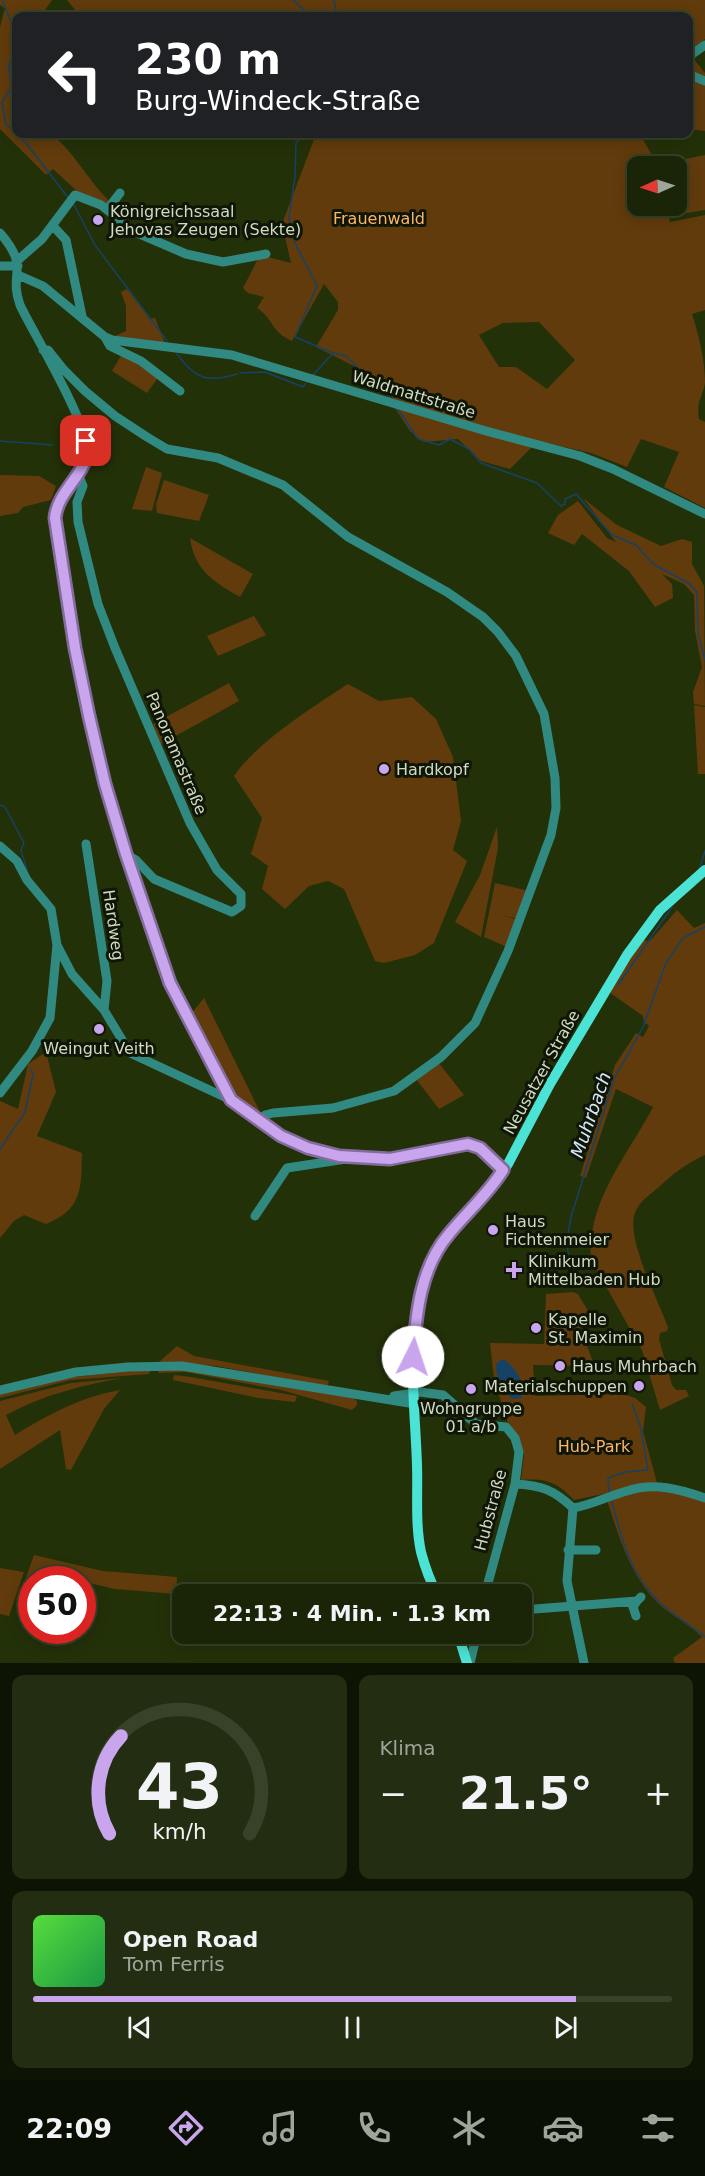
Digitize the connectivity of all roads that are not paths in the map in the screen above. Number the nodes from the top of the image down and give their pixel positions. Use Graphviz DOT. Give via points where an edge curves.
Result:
graph roads {
  1 [pos="120,193"];
  2 [pos="107,210"];
  3 [pos="53,226"];
  4 [pos="0,232"];
  5 [pos="267,254"];
  6 [pos="0,266"];
  7 [pos="18,267"];
  8 [pos="82,316"];
  9 [pos="105,337"];
  10 [pos="43,350"];
  11 [pos="180,391"];
  12 [pos="78,474"];
  13 [pos="705,514"];
  14 [pos="86,844"];
  15 [pos="0,846"];
  16 [pos="126,854"];
  17 [pos="705,870"];
  18 [pos="57,945"];
  19 [pos="104,1010"];
  20 [pos="0,1093"];
  21 [pos="231,1100"];
  22 [pos="260,1123"];
  23 [pos="331,1159"];
  24 [pos="503,1170"];
  25 [pos="255,1216"];
  26 [pos="0,1390"];
  27 [pos="415,1399"];
  28 [pos="514,1484"];
  29 [pos="705,1498"];
  30 [pos="573,1508"];
  31 [pos="568,1550"];
  32 [pos="596,1550"];
  33 [pos="433,1584"];
  34 [pos="487,1584"];
  35 [pos="572,1607"];
  36 [pos="532,1609"];
  37 [pos="636,1616"];
  38 [pos="462,1644"];
  39 [pos="474,1644"];
  40 [pos="469,1663"];
  41 [pos="584,1663"];
  1 -- 2 [label="street"];
  2 -- 3 [label="street" via="75,195"];
  2 -- 5 [label="street" via="129,228 186,254 223,262"];
  3 -- 7 [label="street"];
  3 -- 8 [label="street" via="66,240"];
  4 -- 7 [label="street"];
  6 -- 7 [label="street, Waldmattstraße"];
  7 -- 8 [label="street, Waldmattstraße"];
  7 -- 10 [label="street" via="18,300"];
  8 -- 9 [label="street, Waldmattstraße"];
  9 -- 11 [label="street, Waldmattstraße" via="110,346 141,361"];
  9 -- 13 [label="street, Waldmattstraße" via="123,344 232,355 580,456"];
  10 -- 12 [label="street" via="86,441 87,457"];
  10 -- 22 [label="street" via="48,350 76,383 115,416 167,449 218,458 283,485 348,537 447,592 483,617 516,656 544,714 556,808 551,835 508,951 475,1023 441,1057 394,1091 333,1108 273,1113 265,1115"];
  12 -- 16 [label="street" via="60,497 55,526 89,716"];
  12 -- 16 [label="street, Panoramastraße" via="83,486 77,502 78,522 107,626 190,823 217,870 241,894 241,906 232,912 154,879"];
  14 -- 19 [label="street, Hardweg" via="107,981"];
  15 -- 18 [label="street" via="17,861 51,909"];
  16 -- 21 [label="street" via="170,983"];
  17 -- 24 [label="main road, Neusatzer Straße" via="660,910 627,955"];
  18 -- 19 [label="street" via="72,974"];
  18 -- 20 [label="street" via="50,1017 32,1051"];
  19 -- 21 [label="street" via="127,1051"];
  21 -- 22 [label="street"];
  22 -- 23 [label="street"];
  23 -- 24 [label="street" via="390,1159 468,1144 480,1148"];
  23 -- 25 [label="street" via="287,1168"];
  24 -- 27 [label="main road, Neusatzer Straße" via="447,1235 427,1269 414,1335"];
  26 -- 27 [label="street, Hubstraße" via="76,1372 166,1365 363,1395"];
  27 -- 28 [label="street, Hubstraße" via="443,1395 476,1424 506,1427 519,1452"];
  27 -- 33 [label="main road, Neusatzer Straße" via="421,1550"];
  28 -- 30 [label="street" via="537,1485 556,1492"];
  28 -- 34 [label="street, Hubstraße"];
  29 -- 30 [label="street" via="663,1486 630,1490"];
  30 -- 31 [label="street"];
  31 -- 32 [label="street"];
  31 -- 35 [label="street" via="567,1581"];
  35 -- 36 [label="street"];
  35 -- 37 [label="street" via="639,1599 633,1607"];
  35 -- 41 [label="street"];
  38 -- 40 [label="main road"];
  39 -- 40 [label="street"];
}
